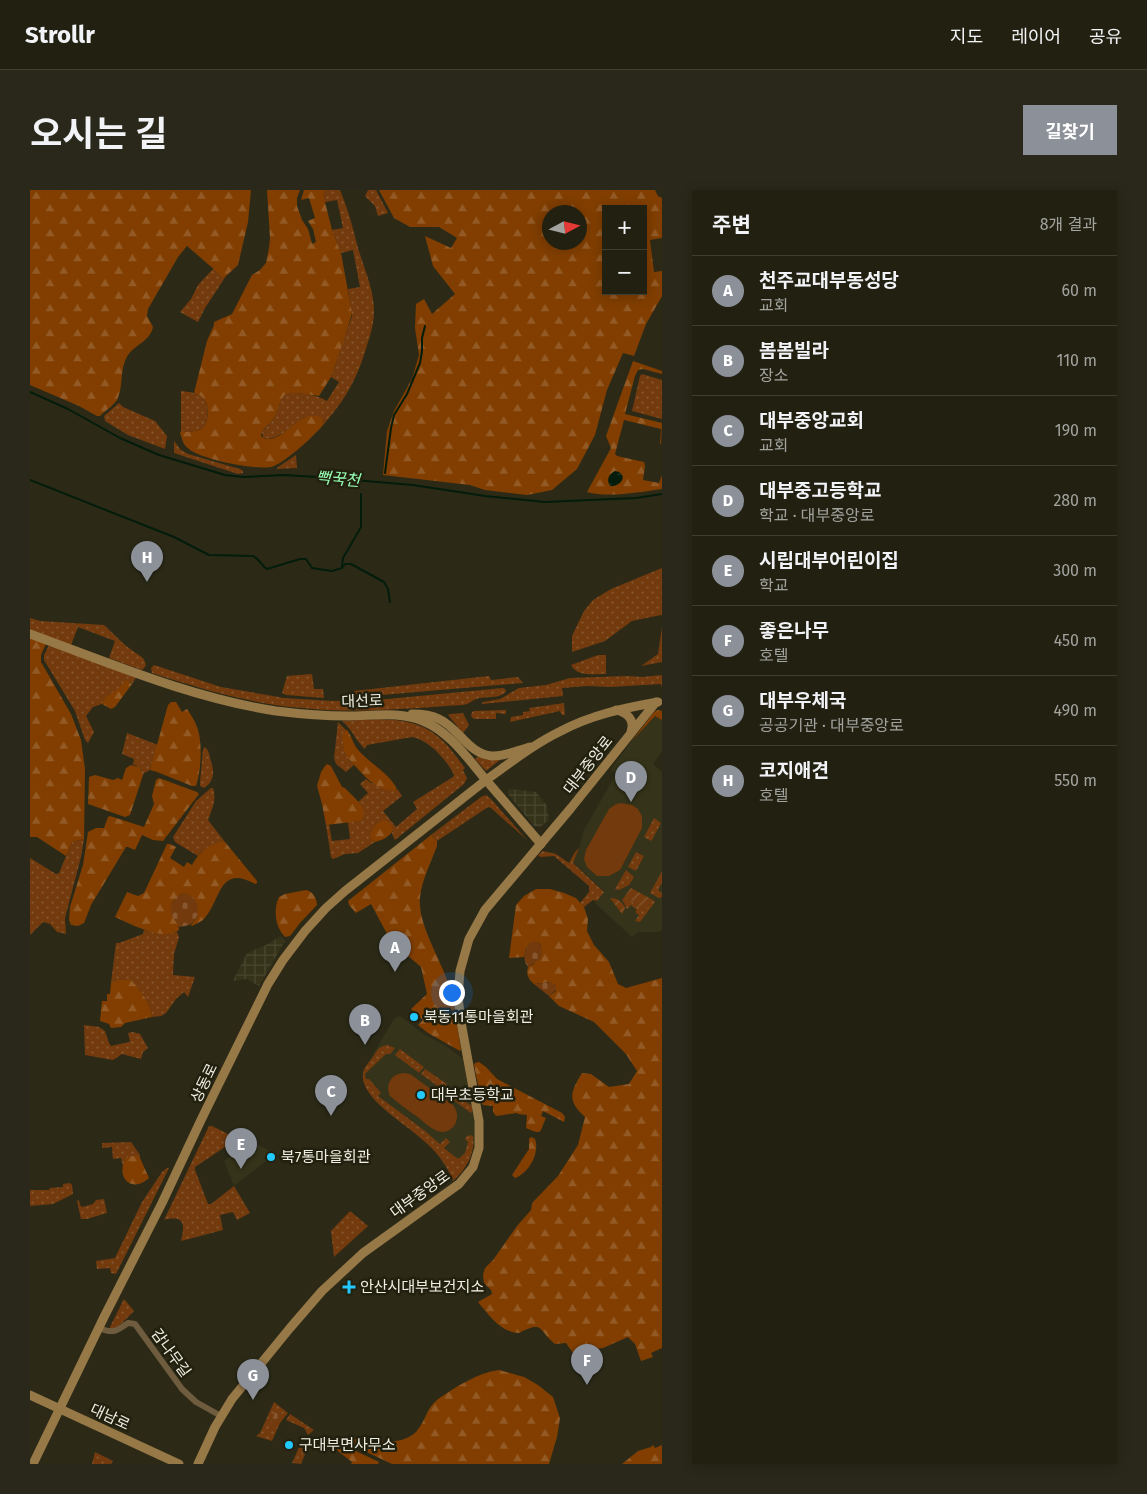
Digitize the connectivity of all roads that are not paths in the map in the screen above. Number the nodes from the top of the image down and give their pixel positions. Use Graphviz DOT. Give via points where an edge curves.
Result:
graph roads {
  1 [pos="30,634"];
  2 [pos="659,702"];
  3 [pos="616,710"];
  4 [pos="395,714"];
  5 [pos="631,732"];
  6 [pos="537,745"];
  7 [pos="486,780"];
  8 [pos="540,844"];
  9 [pos="99,1328"];
  10 [pos="30,1395"];
  11 [pos="59,1409"];
  12 [pos="221,1416"];
  13 [pos="33,1464"];
  14 [pos="179,1464"];
  15 [pos="198,1464"];
  1 -- 4 [label="street, 대선로" via="179,688 251,706 327,716"];
  2 -- 3 [label="street"];
  2 -- 5 [label="street, 대부중앙로"];
  3 -- 5 [label="street" via="631,718"];
  3 -- 6 [label="street" via="573,725"];
  4 -- 6 [label="street" via="420,714 440,719 474,749 492,756"];
  4 -- 7 [label="street, 대선로" via="417,719 440,730"];
  5 -- 8 [label="street, 대부중앙로"];
  6 -- 7 [label="street"];
  7 -- 8 [label="street"];
  7 -- 9 [label="street, 상동로" via="336,899 310,924 290,950 260,1001"];
  8 -- 12 [label="street, 대부중앙로" via="484,910 469,939 460,971 459,1008 479,1121 479,1148 472,1167 459,1184 363,1253 342,1272 270,1352"];
  9 -- 11 [label="street, 상동로"];
  9 -- 12 [label="street, 감나무길" via="110,1332 128,1323 134,1324 182,1389 196,1402"];
  10 -- 11 [label="street, 대남로"];
  11 -- 13 [label="street, 상동로"];
  11 -- 14 [label="street, 대남로"];
  12 -- 15 [label="street, 대부중앙로"];
}
